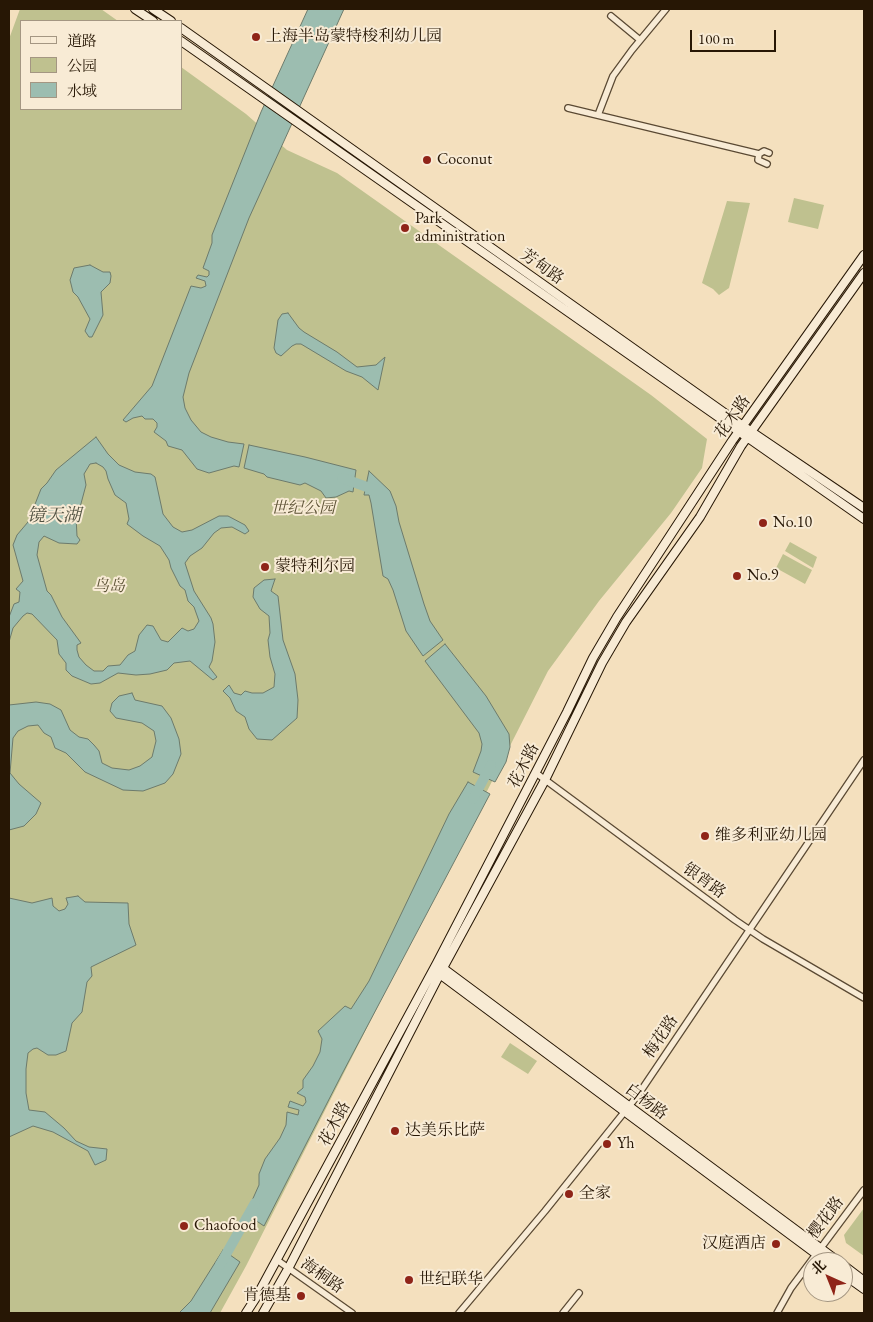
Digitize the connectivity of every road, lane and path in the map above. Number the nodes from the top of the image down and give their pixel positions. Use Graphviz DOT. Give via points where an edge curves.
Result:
graph roads {
  1 [pos="136,9"];
  2 [pos="154,9"];
  3 [pos="666,9"];
  4 [pos="611,16"];
  5 [pos="152,20"];
  6 [pos="170,20"];
  7 [pos="182,29"];
  8 [pos="640,40"];
  9 [pos="182,42"];
  10 [pos="568,108"];
  11 [pos="598,115"];
  12 [pos="769,153"];
  13 [pos="759,154"];
  14 [pos="767,164"];
  15 [pos="864,255"];
  16 [pos="864,273"];
  17 [pos="741,429"];
  18 [pos="749,435"];
  19 [pos="864,508"];
  20 [pos="864,519"];
  21 [pos="864,760"];
  22 [pos="536,773"];
  23 [pos="545,780"];
  24 [pos="749,930"];
  25 [pos="438,969"];
  26 [pos="864,998"];
  27 [pos="627,1109"];
  28 [pos="864,1190"];
  29 [pos="818,1251"];
  30 [pos="277,1260"];
  31 [pos="288,1269"];
  32 [pos="853,1273"];
  33 [pos="853,1281"];
  34 [pos="864,1281"];
  35 [pos="864,1289"];
  36 [pos="579,1293"];
  37 [pos="246,1313"];
  38 [pos="263,1313"];
  39 [pos="352,1313"];
  40 [pos="459,1313"];
  41 [pos="563,1313"];
  42 [pos="777,1313"];
  1 -- 5 [label="main road"];
  2 -- 6 [label="main road"];
  3 -- 8 [label="street"];
  4 -- 8 [label="street"];
  7 -- 17 [label="main road, 芳甸路"];
  8 -- 11 [label="street" via="613,76"];
  9 -- 17 [label="main road, 芳甸路"];
  10 -- 11 [label="street"];
  11 -- 13 [label="street"];
  12 -- 13 [label="street"];
  13 -- 14 [label="street" via="758,160"];
  15 -- 17 [label="main road, 花木路"];
  16 -- 18 [label="main road, 花木路"];
  17 -- 18 [label="main road, 芳甸路"];
  17 -- 22 [label="main road, 花木路" via="617,617"];
  18 -- 19 [label="main road, 芳甸路"];
  18 -- 20 [label="main road, 芳甸路"];
  18 -- 23 [label="main road, 花木路" via="700,517 626,622 602,663"];
  21 -- 24 [label="street, 梅花路"];
  22 -- 23 [label="street, 银宵路"];
  22 -- 25 [label="main road, 花木路"];
  23 -- 24 [label="street, 银宵路"];
  23 -- 25 [label="main road, 花木路"];
  24 -- 26 [label="street, 银宵路"];
  24 -- 27 [label="street, 梅花路"];
  25 -- 27 [label="main road, 白杨路"];
  25 -- 30 [label="main road, 花木路"];
  25 -- 31 [label="main road, 花木路"];
  27 -- 29 [label="main road, 白杨路"];
  27 -- 40 [label="street, 梅花路"];
  28 -- 29 [label="street, 樱花路"];
  29 -- 42 [label="street, 樱花路"];
  30 -- 31 [label="street, 海桐路"];
  30 -- 37 [label="main road, 花木路"];
  31 -- 38 [label="main road, 花木路"];
  31 -- 39 [label="street, 海桐路"];
  32 -- 34 [label="main road"];
  33 -- 35 [label="main road"];
  36 -- 41 [label="street"];
}
